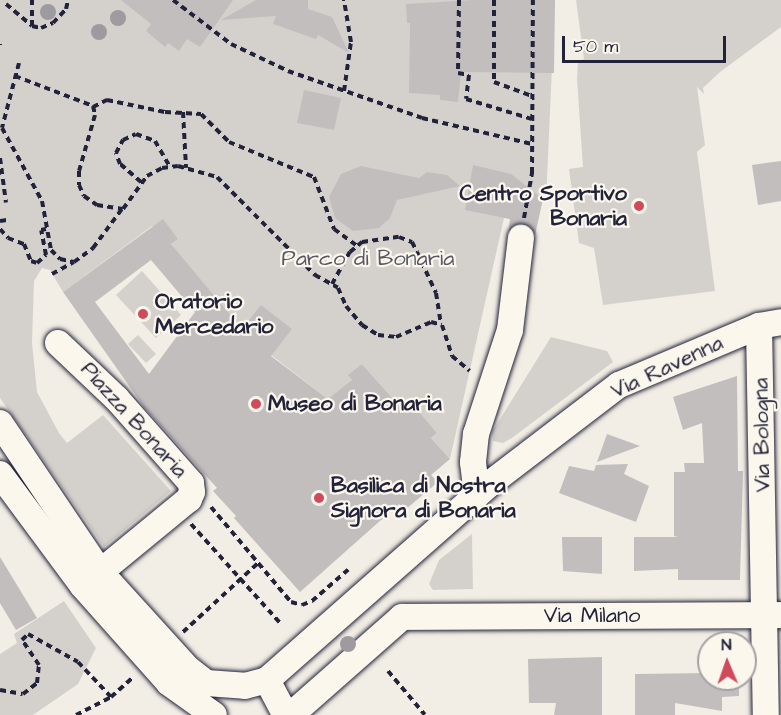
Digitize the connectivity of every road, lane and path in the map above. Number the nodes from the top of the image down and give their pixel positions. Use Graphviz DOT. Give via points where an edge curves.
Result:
graph roads {
  1 [pos="32,0"];
  2 [pos="68,0"];
  3 [pos="173,0"];
  4 [pos="344,0"];
  5 [pos="459,0"];
  6 [pos="494,0"];
  7 [pos="533,0"];
  8 [pos="6,4"];
  9 [pos="32,26"];
  10 [pos="19,63"];
  11 [pos="15,76"];
  12 [pos="344,91"];
  13 [pos="532,96"];
  14 [pos="93,107"];
  15 [pos="183,112"];
  16 [pos="532,119"];
  17 [pos="1,128"];
  18 [pos="4,136"];
  19 [pos="0,141"];
  20 [pos="532,144"];
  21 [pos="0,158"];
  22 [pos="170,167"];
  23 [pos="186,168"];
  24 [pos="141,182"];
  25 [pos="6,203"];
  26 [pos="122,209"];
  27 [pos="7,220"];
  28 [pos="0,221"];
  29 [pos="0,229"];
  30 [pos="46,229"];
  31 [pos="521,238"];
  32 [pos="357,246"];
  33 [pos="74,262"];
  34 [pos="52,274"];
  35 [pos="332,284"];
  36 [pos="441,324"];
  37 [pos="770,324"];
  38 [pos="58,343"];
  39 [pos="470,371"];
  40 [pos="0,423"];
  41 [pos="0,474"];
  42 [pos="477,495"];
  43 [pos="208,504"];
  44 [pos="189,521"];
  45 [pos="258,563"];
  46 [pos="350,568"];
  47 [pos="92,579"];
  48 [pos="241,579"];
  49 [pos="377,586"];
  50 [pos="773,615"];
  51 [pos="402,616"];
  52 [pos="280,623"];
  53 [pos="180,634"];
  54 [pos="143,669"];
  55 [pos="388,671"];
  56 [pos="267,680"];
  57 [pos="0,690"];
  58 [pos="111,697"];
  59 [pos="76,715"];
  60 [pos="214,715"];
  61 [pos="286,715"];
  62 [pos="291,715"];
  63 [pos="425,715"];
  64 [pos="766,715"];
  1 -- 9 [label="path"];
  2 -- 9 [label="path" via="66,9 53,23 41,28"];
  3 -- 12 [label="path" via="231,44"];
  4 -- 12 [label="path" via="351,42"];
  5 -- 16 [label="path" via="458,73 469,75 466,99"];
  6 -- 13 [label="path" via="494,82"];
  7 -- 13 [label="path"];
  8 -- 9 [label="path"];
  10 -- 11 [label="path"];
  11 -- 14 [label="path"];
  11 -- 17 [label="path"];
  12 -- 20 [label="path" via="422,118"];
  13 -- 16 [label="path"];
  14 -- 15 [label="path" via="108,100"];
  14 -- 26 [label="path" via="95,115 79,171 79,185 84,196 97,205"];
  15 -- 23 [label="path"];
  15 -- 32 [label="path" via="201,114 229,142 314,177 334,229"];
  16 -- 20 [label="path"];
  17 -- 18 [label="path"];
  18 -- 19 [label="path"];
  18 -- 30 [label="path" via="42,201"];
  20 -- 31 [label="path" via="532,173"];
  21 -- 25 [label="path"];
  22 -- 23 [label="path"];
  22 -- 24 [label="path"];
  22 -- 24 [label="path" via="155,141 136,135 123,140 116,153 120,164"];
  23 -- 35 [label="path" via="217,177 308,268"];
  24 -- 26 [label="path"];
  26 -- 33 [label="path" via="93,248"];
  27 -- 28 [label="path"];
  29 -- 30 [label="path" via="8,238 24,244 31,261 37,262 46,255 41,230"];
  30 -- 33 [label="path" via="51,250 60,259"];
  31 -- 42 [label="street" via="510,330 476,434 473,462"];
  32 -- 35 [label="path"];
  32 -- 36 [label="path" via="382,237 412,242 436,293"];
  33 -- 34 [label="path"];
  35 -- 36 [label="path" via="362,325 378,335 396,337 431,322"];
  36 -- 39 [label="path" via="452,356"];
  37 -- 42 [label="street, Via Ravenna" via="619,384"];
  37 -- 50 [label="street, Via Bologna"];
  38 -- 47 [label="street, Piazza Bonaria" via="93,373 191,483 189,499"];
  40 -- 47 [label="street"];
  41 -- 47 [label="street"];
  42 -- 49 [label="street, Via Ravenna"];
  43 -- 45 [label="path"];
  44 -- 48 [label="path"];
  45 -- 46 [label="path" via="291,602 302,604 312,601"];
  45 -- 48 [label="path"];
  47 -- 56 [label="street" via="206,683 245,686"];
  47 -- 60 [label="street" via="169,683"];
  48 -- 52 [label="path"];
  48 -- 53 [label="path"];
  49 -- 51 [label="street"];
  49 -- 56 [label="street, Via Ravenna"];
  50 -- 51 [label="street, Via Milano"];
  50 -- 64 [label="street, Via Bologna"];
  51 -- 62 [label="street"];
  54 -- 58 [label="path"];
  55 -- 63 [label="path"];
  56 -- 61 [label="street"];
  57 -- 58 [label="path" via="23,694 37,683 39,665 22,640 28,634 78,662"];
  58 -- 59 [label="path"];
}
